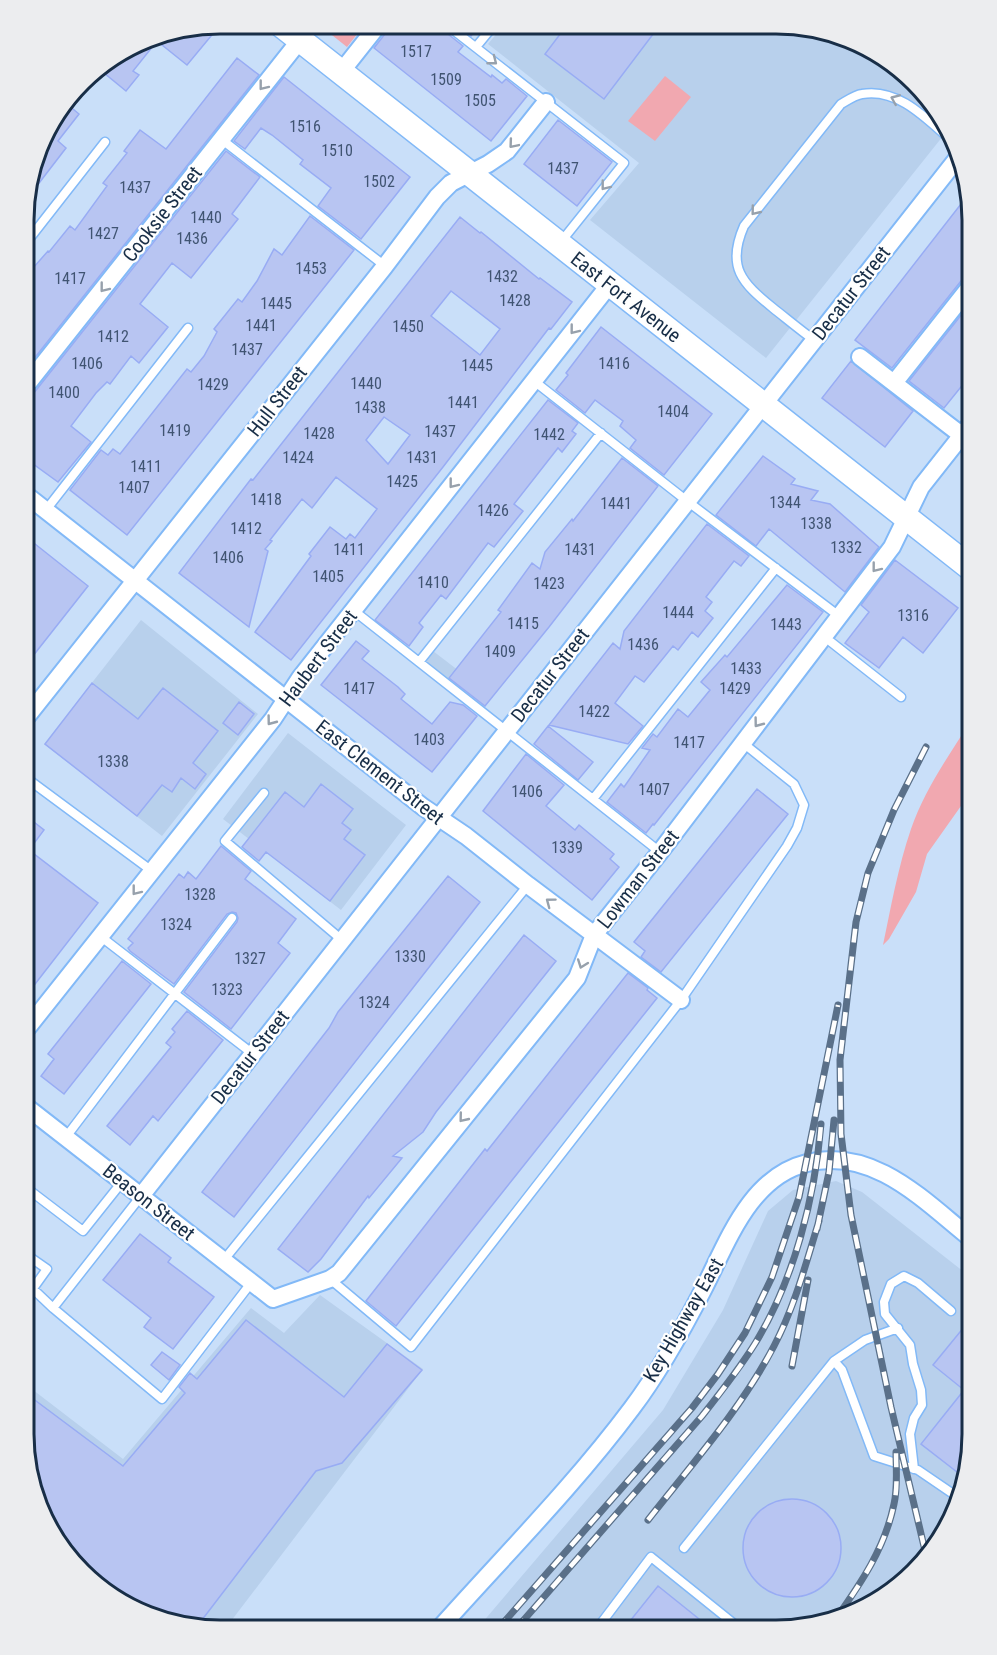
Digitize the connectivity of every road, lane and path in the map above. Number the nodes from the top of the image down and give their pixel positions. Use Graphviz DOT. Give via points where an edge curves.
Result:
graph roads {
  1 [pos="294,35"];
  2 [pos="370,35"];
  3 [pos="460,35"];
  4 [pos="486,35"];
  5 [pos="300,40"];
  6 [pos="476,47"];
  7 [pos="341,72"];
  8 [pos="546,102"];
  9 [pos="940,131"];
  10 [pos="221,139"];
  11 [pos="105,142"];
  12 [pos="954,162"];
  13 [pos="468,172"];
  14 [pos="35,231"];
  15 [pos="559,244"];
  16 [pos="385,266"];
  17 [pos="610,284"];
  18 [pos="962,297"];
  19 [pos="188,328"];
  20 [pos="814,340"];
  21 [pos="860,357"];
  22 [pos="35,374"];
  23 [pos="534,381"];
  24 [pos="894,383"];
  25 [pos="763,405"];
  26 [pos="601,433"];
  27 [pos="962,436"];
  28 [pos="962,445"];
  29 [pos="687,501"];
  30 [pos="35,503"];
  31 [pos="35,506"];
  32 [pos="906,518"];
  33 [pos="962,561"];
  34 [pos="776,567"];
  35 [pos="135,581"];
  36 [pos="353,610"];
  37 [pos="839,616"];
  38 [pos="831,642"];
  39 [pos="419,662"];
  40 [pos="901,696"];
  41 [pos="286,699"];
  42 [pos="35,706"];
  43 [pos="507,731"];
  44 [pos="743,743"];
  45 [pos="35,784"];
  46 [pos="264,793"];
  47 [pos="592,799"];
  48 [pos="438,818"];
  49 [pos="660,852"];
  50 [pos="152,871"];
  51 [pos="528,885"];
  52 [pos="232,918"];
  53 [pos="594,935"];
  54 [pos="100,936"];
  55 [pos="342,940"];
  56 [pos="174,993"];
  57 [pos="681,1000"];
  58 [pos="35,1018"];
  59 [pos="253,1054"];
  60 [pos="35,1113"];
  61 [pos="66,1137"];
  62 [pos="122,1182"];
  63 [pos="35,1194"];
  64 [pos="141,1196"];
  65 [pos="962,1231"];
  66 [pos="35,1261"];
  67 [pos="223,1261"];
  68 [pos="330,1279"];
  69 [pos="251,1282"];
  70 [pos="35,1286"];
  71 [pos="35,1291"];
  72 [pos="273,1299"];
  73 [pos="53,1308"];
  74 [pos="951,1311"];
  75 [pos="898,1328"];
  76 [pos="834,1360"];
  77 [pos="914,1469"];
  78 [pos="953,1494"];
  79 [pos="684,1548"];
  80 [pos="447,1620"];
  81 [pos="604,1620"];
  82 [pos="729,1620"];
  1 -- 5 [label="street, East Fort Avenue"];
  2 -- 7 [label="street"];
  3 -- 6 [label="lane"];
  4 -- 6 [label="lane"];
  5 -- 7 [label="street, East Fort Avenue"];
  5 -- 10 [label="street, Cooksie Street, one-way"];
  6 -- 8 [label="lane, one-way"];
  7 -- 13 [label="street, East Fort Avenue"];
  8 -- 13 [label="street, Hull Street, one-way" via="507,151"];
  8 -- 15 [label="lane, one-way" via="624,163"];
  9 -- 20 [label="lane, one-way" via="896,98 881,93 861,94 841,104 744,226 736,243 740,275 750,289"];
  10 -- 16 [label="lane"];
  10 -- 22 [label="street, Cooksie Street, one-way"];
  11 -- 14 [label="lane"];
  12 -- 20 [label="street, Decatur Street"];
  13 -- 15 [label="street, East Fort Avenue"];
  13 -- 16 [label="street, Hull Street" via="437,197"];
  15 -- 17 [label="street, East Fort Avenue"];
  16 -- 35 [label="street, Hull Street"];
  17 -- 23 [label="street, Haubert Street, one-way"];
  17 -- 25 [label="street, East Fort Avenue"];
  18 -- 24 [label="street"];
  19 -- 30 [label="lane"];
  20 -- 25 [label="street, Decatur Street"];
  21 -- 24 [label="street"];
  23 -- 26 [label="lane"];
  23 -- 36 [label="street, Haubert Street, one-way"];
  24 -- 27 [label="street"];
  25 -- 29 [label="street, Decatur Street"];
  25 -- 32 [label="street, East Fort Avenue"];
  26 -- 29 [label="lane"];
  26 -- 39 [label="lane"];
  28 -- 32 [label="street, Lowman Street" via="921,487"];
  29 -- 34 [label="lane"];
  29 -- 43 [label="street, Decatur Street"];
  31 -- 35 [label="street, East Clement Street"];
  32 -- 33 [label="street, East Fort Avenue"];
  32 -- 37 [label="street, Lowman Street, one-way" via="892,547"];
  34 -- 37 [label="lane"];
  34 -- 47 [label="lane"];
  35 -- 41 [label="street, East Clement Street"];
  35 -- 42 [label="street, Hull Street"];
  36 -- 39 [label="lane"];
  36 -- 41 [label="street, Haubert Street"];
  37 -- 44 [label="street, Lowman Street, one-way"];
  38 -- 40 [label="lane"];
  39 -- 43 [label="lane"];
  41 -- 48 [label="street, East Clement Street"];
  41 -- 50 [label="street, Haubert Street, one-way"];
  43 -- 47 [label="lane"];
  43 -- 48 [label="street, Decatur Street"];
  44 -- 49 [label="street, Lowman Street"];
  44 -- 57 [label="lane" via="794,784 804,806 787,846"];
  45 -- 50 [label="lane"];
  46 -- 55 [label="lane" via="225,841"];
  47 -- 49 [label="lane"];
  48 -- 51 [label="street, East Clement Street"];
  48 -- 55 [label="street, Decatur Street"];
  49 -- 53 [label="street, Lowman Street"];
  50 -- 54 [label="street, Haubert Street, one-way"];
  53 -- 51 [label="street, East Clement Street, one-way"];
  51 -- 67 [label="lane"];
  52 -- 56 [label="lane"];
  53 -- 57 [label="street, East Clement Street"];
  53 -- 68 [label="street, Lowman Street, one-way" via="577,978 339,1273"];
  54 -- 56 [label="lane"];
  54 -- 58 [label="street, Haubert Street"];
  55 -- 59 [label="street, Decatur Street"];
  56 -- 59 [label="lane"];
  56 -- 61 [label="lane"];
  57 -- 68 [label="lane" via="411,1347"];
  59 -- 64 [label="street, Decatur Street"];
  60 -- 61 [label="street, Beason Street"];
  61 -- 62 [label="street, Beason Street"];
  62 -- 63 [label="lane" via="83,1231"];
  62 -- 64 [label="street, Beason Street"];
  64 -- 67 [label="street, Beason Street"];
  64 -- 73 [label="lane"];
  65 -- 80 [label="street, Key Highway East" via="894,1178 860,1162 818,1161 780,1174 738,1221 677,1339 633,1407 581,1472"];
  66 -- 70 [label="lane" via="47,1269"];
  67 -- 69 [label="street, Beason Street"];
  68 -- 72 [label="street, Lowman Street"];
  69 -- 72 [label="street, Beason Street"];
  69 -- 73 [label="lane" via="162,1400"];
  71 -- 73 [label="lane"];
  74 -- 75 [label="lane" via="918,1282 904,1276 891,1284 884,1302 885,1314"];
  75 -- 76 [label="lane" via="864,1340"];
  75 -- 77 [label="lane" via="910,1345 921,1390 922,1405 910,1434"];
  76 -- 77 [label="lane" via="842,1370 874,1456"];
  76 -- 79 [label="lane"];
  77 -- 78 [label="lane"];
  81 -- 82 [label="lane" via="651,1557"];
}
